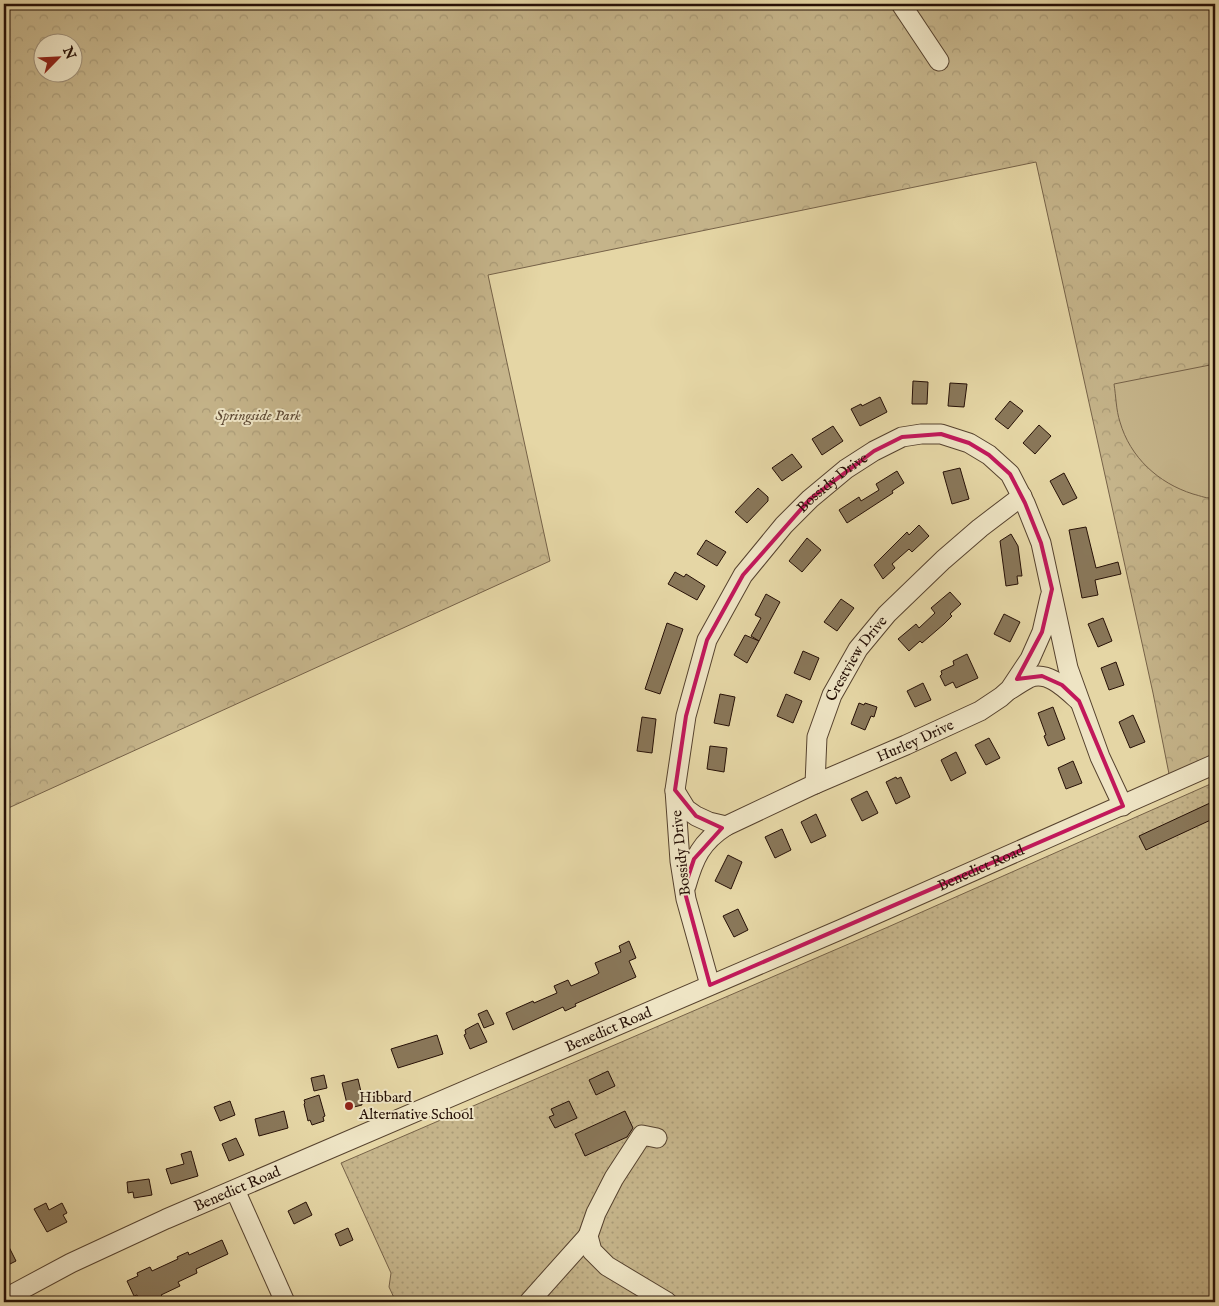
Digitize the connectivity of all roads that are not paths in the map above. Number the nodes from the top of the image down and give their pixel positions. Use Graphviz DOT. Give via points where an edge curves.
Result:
graph roads {
  1 [pos="902,4"];
  2 [pos="940,61"];
  3 [pos="1022,496"];
  4 [pos="1052,588"];
  5 [pos="1010,689"];
  6 [pos="1079,701"];
  7 [pos="1215,764"];
  8 [pos="815,784"];
  9 [pos="675,790"];
  10 [pos="1122,806"];
  11 [pos="726,826"];
  12 [pos="684,889"];
  13 [pos="710,985"];
  14 [pos="657,1138"];
  15 [pos="235,1190"];
  16 [pos="588,1236"];
  17 [pos="4,1299"];
  18 [pos="285,1302"];
  19 [pos="529,1302"];
  20 [pos="667,1302"];
  1 -- 2 [label="street"];
  3 -- 4 [label="street, Bossidy Drive" via="1041,543"];
  3 -- 8 [label="street, Crestview Drive" via="943,560 887,614 858,649 832,694 818,737"];
  3 -- 9 [label="street, Bossidy Drive" via="1010,474 989,455 969,443 941,434 921,434 902,437 874,451 810,499 743,575 708,640 686,716"];
  4 -- 5 [label="street, Hurley Drive" via="1042,632 1030,659"];
  4 -- 6 [label="street, Bossidy Drive" via="1068,668"];
  5 -- 6 [label="street, Hurley Drive" via="1030,677 1042,676 1062,685"];
  5 -- 8 [label="street, Hurley Drive" via="980,711"];
  6 -- 10 [label="street, Bossidy Drive"];
  7 -- 10 [label="street, Benedict Road"];
  8 -- 11 [label="street"];
  9 -- 11 [label="street" via="686,808 696,816"];
  9 -- 12 [label="street, Bossidy Drive"];
  10 -- 13 [label="street, Benedict Road"];
  11 -- 12 [label="street" via="709,839 694,859"];
  12 -- 13 [label="street, Bossidy Drive"];
  13 -- 15 [label="street, Benedict Road"];
  14 -- 16 [label="street" via="642,1135 614,1178"];
  15 -- 17 [label="street, Benedict Road" via="71,1263"];
  15 -- 18 [label="street"];
  16 -- 19 [label="street"];
  16 -- 20 [label="street" via="592,1251 607,1266"];
}
